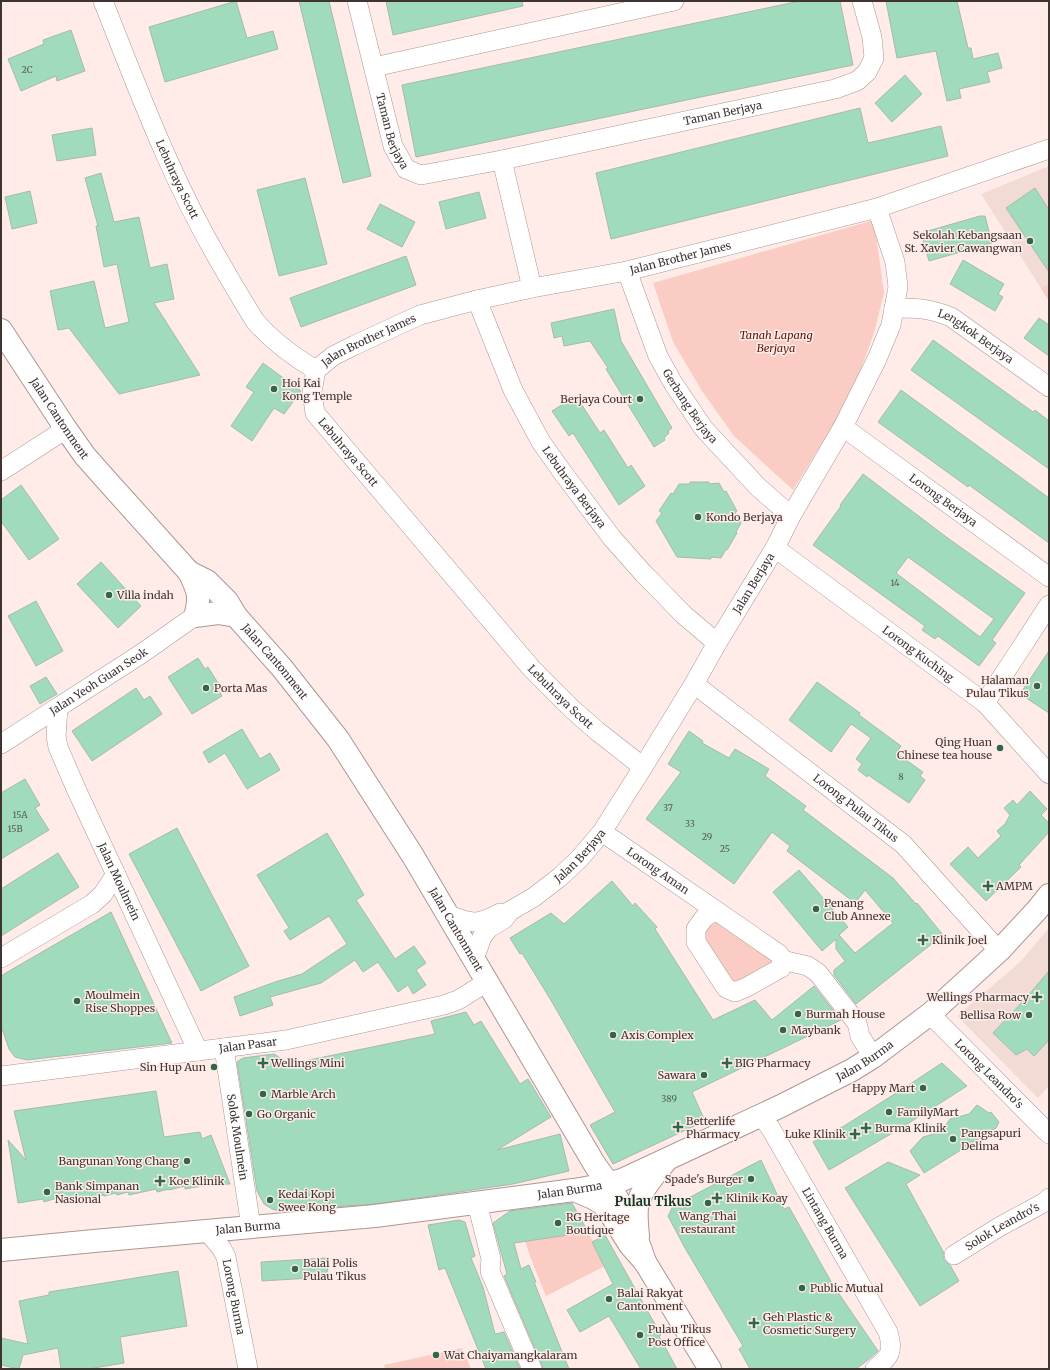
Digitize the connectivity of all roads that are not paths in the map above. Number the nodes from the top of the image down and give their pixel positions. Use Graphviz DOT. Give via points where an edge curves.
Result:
graph roads {
  1 [pos="103,1"];
  2 [pos="357,1"];
  3 [pos="674,1"];
  4 [pos="862,1"];
  5 [pos="374,67"];
  6 [pos="1049,149"];
  7 [pos="502,160"];
  8 [pos="877,208"];
  9 [pos="626,271"];
  10 [pos="532,288"];
  11 [pos="477,300"];
  12 [pos="894,308"];
  13 [pos="1,330"];
  14 [pos="316,370"];
  15 [pos="1049,387"];
  16 [pos="843,427"];
  17 [pos="66,429"];
  18 [pos="1,471"];
  19 [pos="792,516"];
  20 [pos="775,548"];
  21 [pos="189,572"];
  22 [pos="1047,574"];
  23 [pos="1049,605"];
  24 [pos="195,616"];
  25 [pos="236,616"];
  26 [pos="717,643"];
  27 [pos="694,684"];
  28 [pos="985,703"];
  29 [pos="58,708"];
  30 [pos="1,744"];
  31 [pos="643,767"];
  32 [pos="1049,774"];
  33 [pos="602,832"];
  34 [pos="116,874"];
  35 [pos="1049,895"];
  36 [pos="92,904"];
  37 [pos="131,906"];
  38 [pos="715,910"];
  39 [pos="510,911"];
  40 [pos="448,915"];
  41 [pos="999,952"];
  42 [pos="1,958"];
  43 [pos="474,959"];
  44 [pos="782,960"];
  45 [pos="487,982"];
  46 [pos="930,1014"];
  47 [pos="224,1048"];
  48 [pos="198,1051"];
  49 [pos="873,1057"];
  50 [pos="1,1076"];
  51 [pos="760,1115"];
  52 [pos="1049,1134"];
  53 [pos="667,1160"];
  54 [pos="609,1184"];
  55 [pos="574,1190"];
  56 [pos="1049,1198"];
  57 [pos="477,1203"];
  58 [pos="251,1227"];
  59 [pos="207,1231"];
  60 [pos="638,1239"];
  61 [pos="1,1250"];
  62 [pos="954,1255"];
  63 [pos="645,1262"];
  64 [pos="248,1369"];
  65 [pos="532,1369"];
  66 [pos="710,1369"];
  67 [pos="875,1369"];
  1 -- 14 [label="street, Lebuhraya Scott" via="180,189 207,241 254,320 268,335"];
  2 -- 5 [label="street, Taman Berjaya"];
  3 -- 5 [label="street"];
  4 -- 7 [label="street, Taman Berjaya" via="872,37 874,58 867,72 857,81 834,89"];
  5 -- 7 [label="street, Taman Berjaya" via="393,146 406,169 421,175"];
  6 -- 8 [label="street, Jalan Brother James"];
  7 -- 10 [label="street"];
  8 -- 9 [label="street, Jalan Brother James"];
  8 -- 12 [label="street, Jalan Berjaya" via="895,262 898,288"];
  9 -- 10 [label="street, Jalan Brother James"];
  9 -- 19 [label="street, Gerbang Berjaya" via="658,356 673,383 704,428 720,446 758,487"];
  10 -- 11 [label="street, Jalan Brother James"];
  11 -- 14 [label="street, Jalan Brother James" via="420,315 382,331 333,356"];
  11 -- 26 [label="street, Lebuhraya Berjaya" via="513,390 541,442 612,538 684,615"];
  12 -- 15 [label="street, Lengkok Berjaya" via="935,310 951,317"];
  12 -- 16 [label="street, Jalan Berjaya" via="891,325 880,352"];
  13 -- 17 [label="main road, Jalan Cantonment"];
  14 -- 31 [label="street, Lebuhraya Scott" via="312,392 315,413 532,669 572,709"];
  16 -- 19 [label="street, Jalan Berjaya"];
  16 -- 22 [label="street, Lorong Berjaya"];
  17 -- 18 [label="street"];
  17 -- 21 [label="main road, Jalan Cantonment" via="109,484"];
  19 -- 20 [label="street, Jalan Berjaya"];
  20 -- 26 [label="street, Jalan Berjaya"];
  20 -- 28 [label="street, Lorong Kuching"];
  21 -- 24 [label="main road, Jalan Cantonment" via="199,597"];
  21 -- 25 [label="main road, Jalan Cantonment" via="207,581 227,602"];
  23 -- 28 [label="street"];
  24 -- 25 [label="main road, Jalan Cantonment" via="218,613"];
  24 -- 29 [label="street, Jalan Yeoh Guan Seok"];
  25 -- 40 [label="main road, Jalan Cantonment" via="282,668 338,739"];
  26 -- 27 [label="street, Jalan Berjaya"];
  27 -- 31 [label="street, Jalan Berjaya"];
  27 -- 41 [label="street, Lorong Pulau Tikus" via="903,844"];
  28 -- 32 [label="street, Lorong Kuching"];
  29 -- 30 [label="street, Jalan Yeoh Guan Seok"];
  29 -- 34 [label="street, Jalan Moulmein" via="58,746"];
  31 -- 33 [label="street, Jalan Berjaya"];
  33 -- 38 [label="street, Lorong Aman"];
  33 -- 39 [label="street, Jalan Berjaya" via="560,877"];
  34 -- 36 [label="street" via="103,894"];
  34 -- 37 [label="street, Jalan Moulmein"];
  35 -- 41 [label="main road, Jalan Burma"];
  36 -- 37 [label="street" via="116,898"];
  36 -- 42 [label="street"];
  37 -- 48 [label="street, Jalan Moulmein"];
  38 -- 44 [label="street, Lorong Aman" via="779,954"];
  38 -- 44 [label="street" via="704,918 696,929 696,942 726,988 735,992 747,987 780,968"];
  39 -- 40 [label="street, Jalan Berjaya" via="502,912 487,921 474,922"];
  39 -- 43 [label="street, Jalan Berjaya" via="482,937"];
  40 -- 43 [label="main road, Jalan Cantonment"];
  41 -- 46 [label="main road, Jalan Burma"];
  43 -- 45 [label="main road, Jalan Cantonment"];
  44 -- 49 [label="street" via="808,966 818,973 857,1023 860,1036"];
  45 -- 47 [label="street, Jalan Pasar" via="458,1000 444,1005 286,1040"];
  45 -- 54 [label="main road, Jalan Cantonment" via="595,1165"];
  46 -- 49 [label="main road, Jalan Burma"];
  46 -- 52 [label="street, Lorong Leandro's"];
  47 -- 48 [label="street, Jalan Pasar"];
  47 -- 58 [label="street, Solok Moulmein"];
  48 -- 50 [label="street, Jalan Pasar"];
  49 -- 51 [label="main road, Jalan Burma"];
  51 -- 53 [label="main road, Jalan Burma"];
  51 -- 67 [label="street, Lintang Burma" via="771,1129 888,1332 892,1343 891,1352"];
  53 -- 54 [label="main road, Jalan Burma"];
  53 -- 60 [label="main road" via="646,1186 639,1200"];
  54 -- 55 [label="main road, Jalan Burma"];
  54 -- 60 [label="main road, Jalan Cantonment"];
  55 -- 57 [label="main road, Jalan Burma"];
  55 -- 63 [label="main road, Jalan Cantonment" via="603,1204 630,1246"];
  56 -- 62 [label="street, Solok Leandro's"];
  57 -- 58 [label="main road, Jalan Burma" via="375,1216"];
  57 -- 65 [label="street" via="490,1259 490,1271"];
  58 -- 59 [label="main road, Jalan Burma"];
  59 -- 61 [label="main road, Jalan Burma"];
  59 -- 64 [label="street, Lorong Burma" via="226,1257"];
  60 -- 63 [label="main road, Jalan Cantonment"];
  63 -- 66 [label="main road, Jalan Cantonment"];
}
